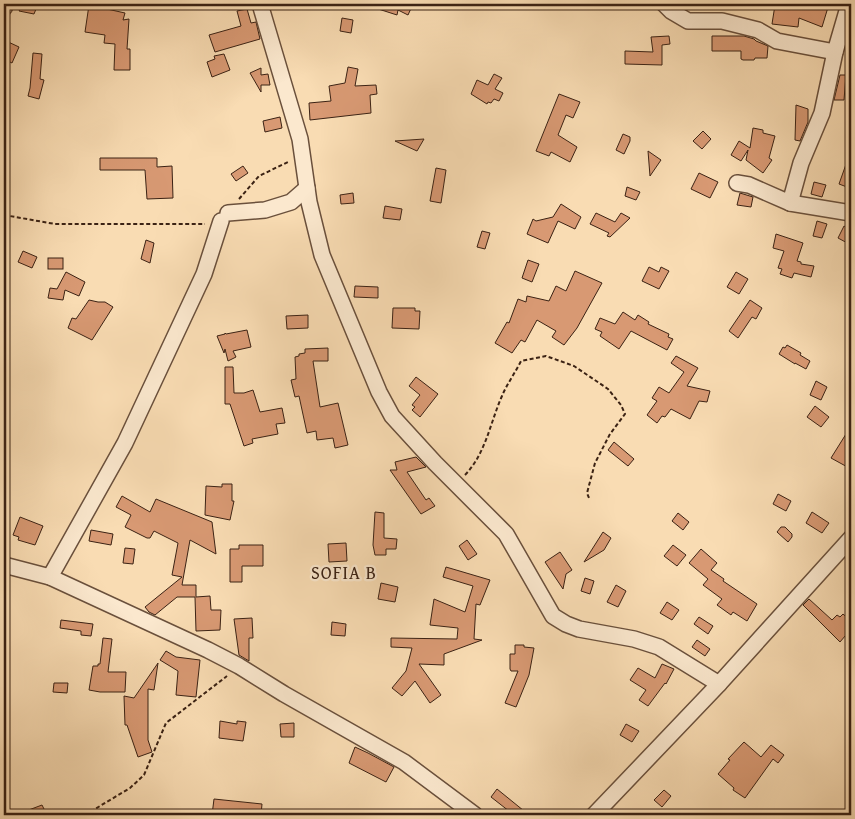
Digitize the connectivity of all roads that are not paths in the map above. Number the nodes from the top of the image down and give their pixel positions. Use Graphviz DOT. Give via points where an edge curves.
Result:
graph roads {
  1 [pos="6,4"];
  2 [pos="260,4"];
  3 [pos="664,4"];
  4 [pos="848,4"];
  5 [pos="4,8"];
  6 [pos="835,52"];
  7 [pos="737,183"];
  8 [pos="307,188"];
  9 [pos="291,202"];
  10 [pos="790,203"];
  11 [pos="312,213"];
  12 [pos="851,213"];
  13 [pos="851,538"];
  14 [pos="4,565"];
  15 [pos="50,577"];
  16 [pos="719,684"];
  17 [pos="475,815"];
  18 [pos="594,815"];
  1 -- 5 [label="street"];
  2 -- 8 [label="street" via="300,139"];
  3 -- 6 [label="street" via="688,21 722,21 758,30 777,42"];
  4 -- 6 [label="street"];
  6 -- 10 [label="street" via="822,113 801,163"];
  7 -- 10 [label="street"];
  8 -- 9 [label="street"];
  8 -- 11 [label="street"];
  9 -- 11 [label="street"];
  9 -- 15 [label="street" via="224,217 204,274 125,442"];
  10 -- 12 [label="street"];
  11 -- 16 [label="street" via="322,255 387,408 404,430 506,534 553,616 579,629 659,647"];
  13 -- 16 [label="street"];
  14 -- 15 [label="street"];
  15 -- 17 [label="street" via="239,666 404,762"];
  16 -- 18 [label="street"];
}
